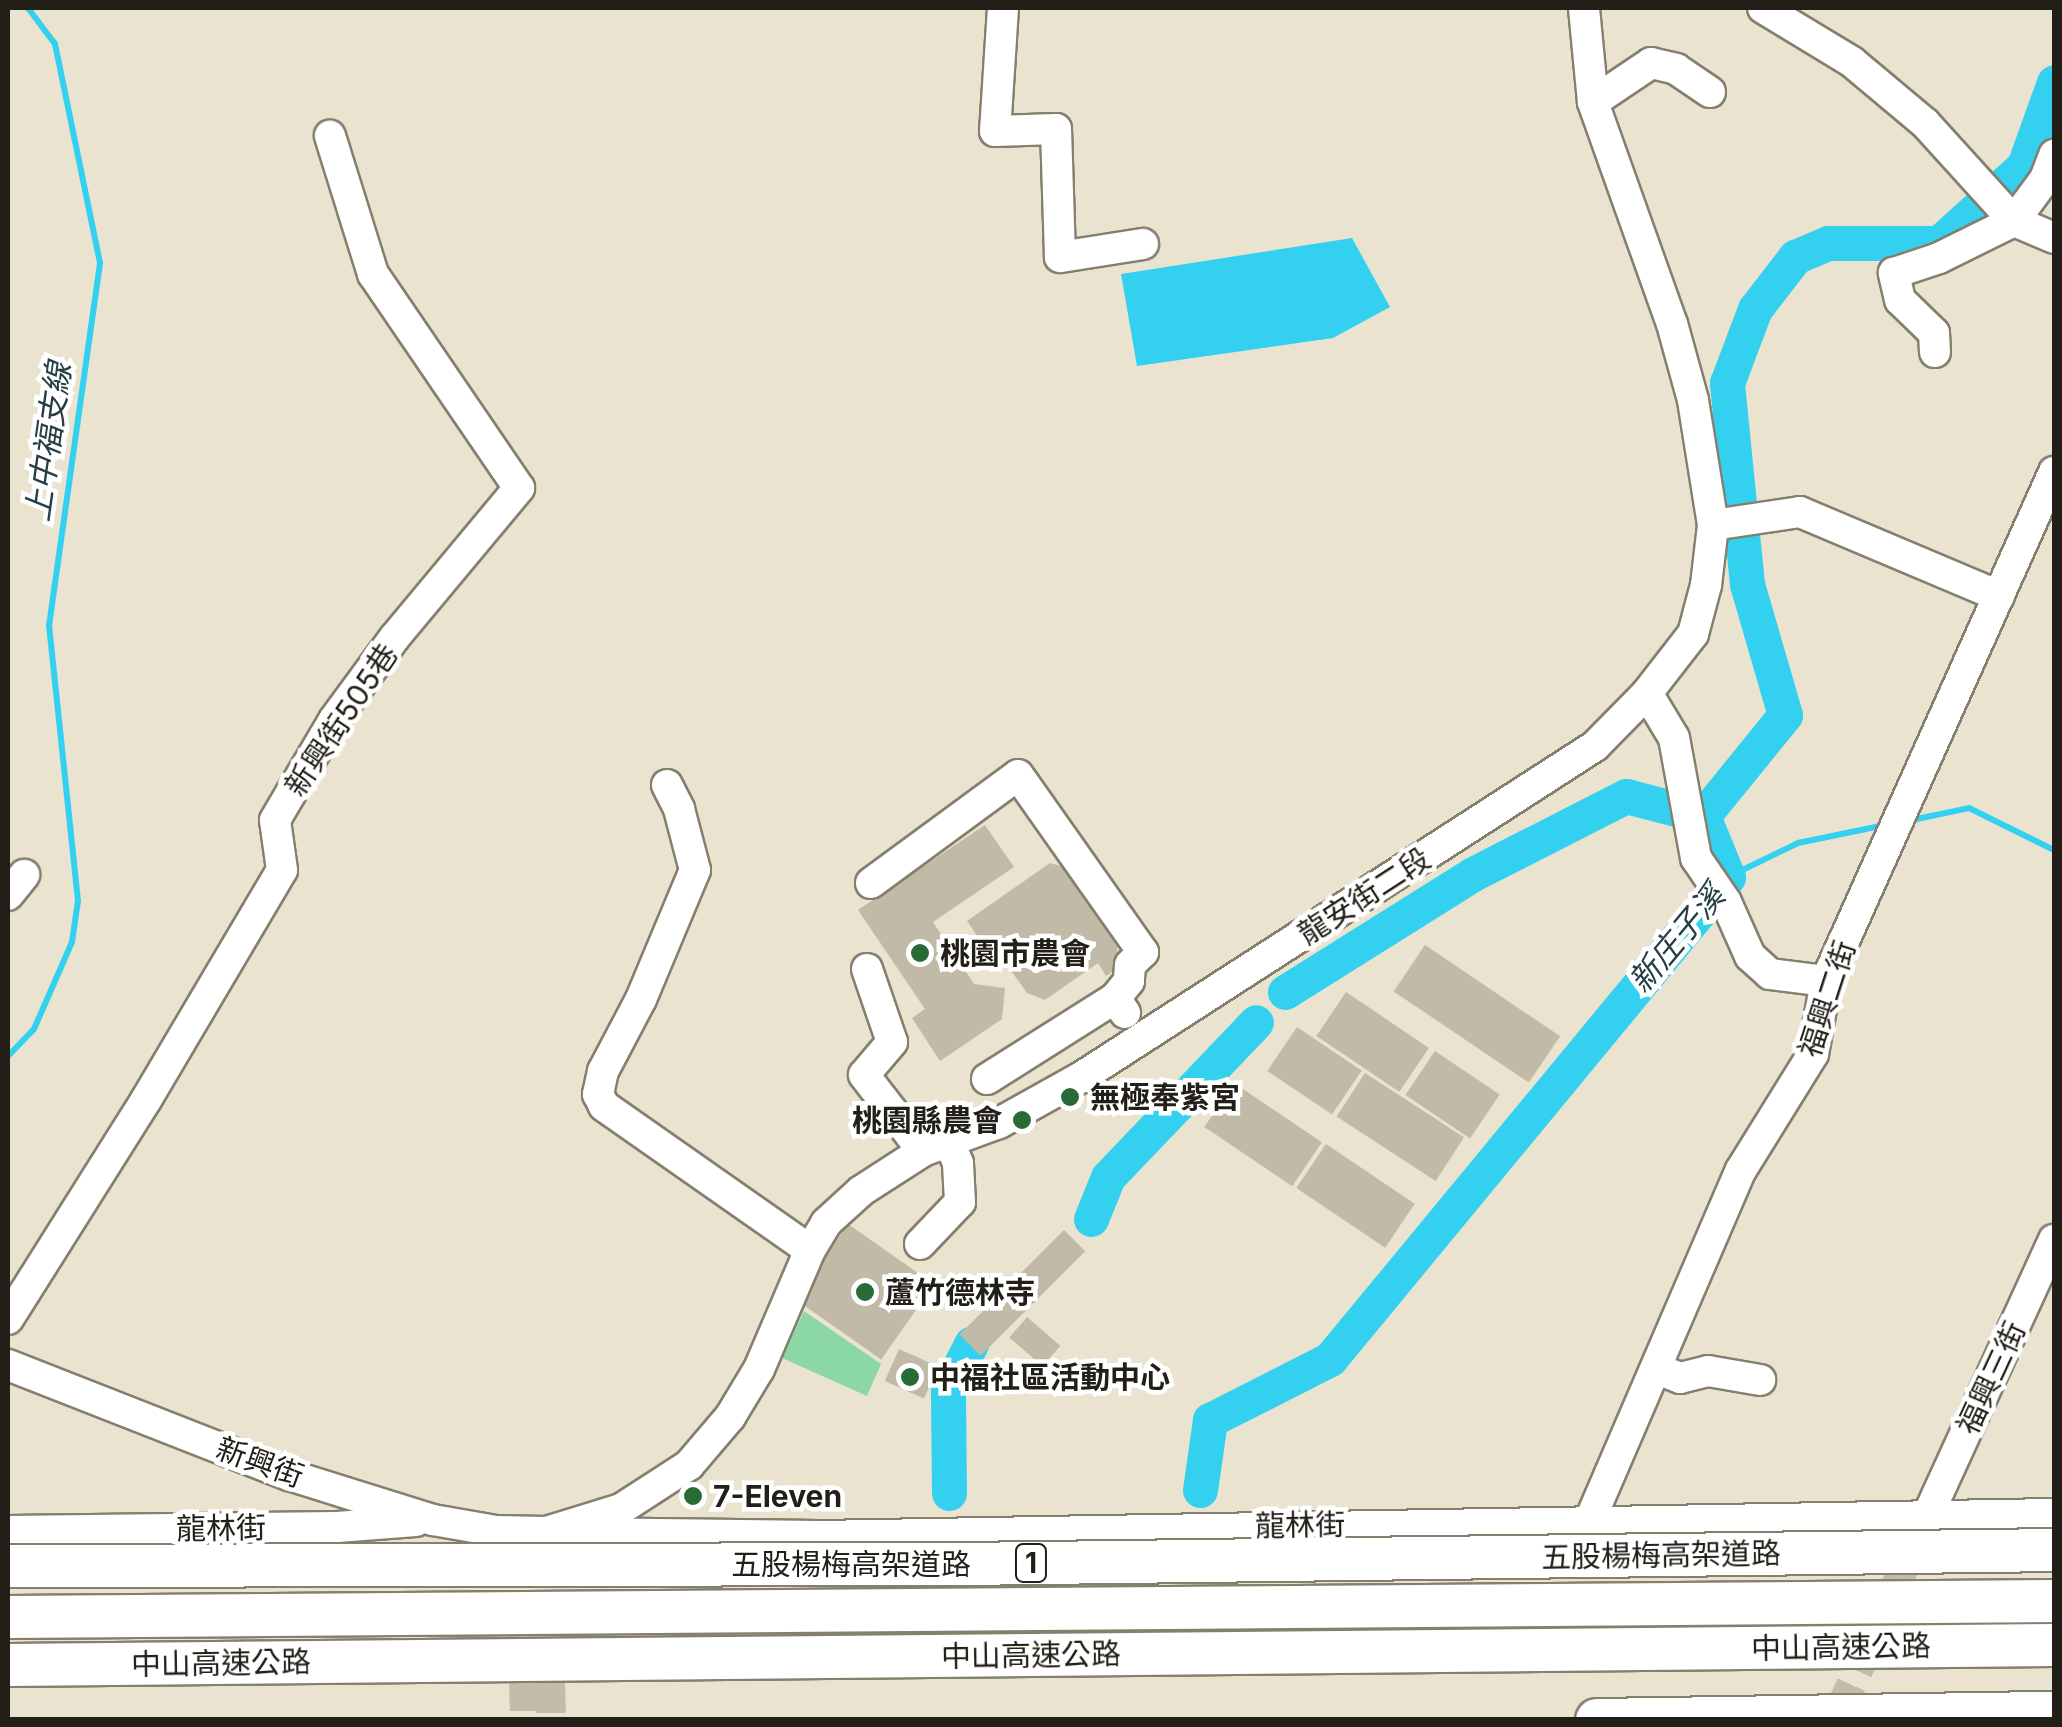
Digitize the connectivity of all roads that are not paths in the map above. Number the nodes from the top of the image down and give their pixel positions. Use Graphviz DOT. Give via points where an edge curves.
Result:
graph roads {
  1 [pos="1004,8"];
  2 [pos="1584,8"];
  3 [pos="1763,8"];
  4 [pos="1710,92"];
  5 [pos="1593,102"];
  6 [pos="330,136"];
  7 [pos="2054,155"];
  8 [pos="2013,220"];
  9 [pos="2054,238"];
  10 [pos="1143,244"];
  11 [pos="1934,352"];
  12 [pos="2054,472"];
  13 [pos="1720,524"];
  14 [pos="2041,541"];
  15 [pos="1999,596"];
  16 [pos="1647,693"];
  17 [pos="668,785"];
  18 [pos="872,883"];
  19 [pos="867,968"];
  20 [pos="1826,981"];
  21 [pos="1115,998"];
  22 [pos="1140,1036"];
  23 [pos="988,1079"];
  24 [pos="937,1148"];
  25 [pos="2054,1240"];
  26 [pos="920,1244"];
  27 [pos="810,1250"];
  28 [pos="8,1319"];
  29 [pos="8,1365"];
  30 [pos="1657,1369"];
  31 [pos="1760,1380"];
  32 [pos="2054,1514"];
  33 [pos="1927,1517"];
  34 [pos="434,1520"];
  35 [pos="1590,1520"];
  36 [pos="8,1531"];
  37 [pos="533,1538"];
  38 [pos="2054,1550"];
  39 [pos="8,1566"];
  40 [pos="2054,1589"];
  41 [pos="2054,1601"];
  42 [pos="1953,1602"];
  43 [pos="8,1616"];
  44 [pos="2054,1645"];
  45 [pos="1958,1646"];
  46 [pos="2054,1659"];
  47 [pos="8,1665"];
  48 [pos="2054,1714"];
  49 [pos="1597,1720"];
  1 -- 10 [label="street" via="996,131 1056,128 1060,257"];
  2 -- 5 [label="street, 龍安街二段"];
  3 -- 8 [label="street" via="1852,62 1924,123"];
  4 -- 5 [label="street" via="1676,69 1651,63"];
  5 -- 13 [label="street, 龍安街二段" via="1672,324"];
  6 -- 28 [label="street, 新興街505巷" via="373,274 519,488 334,720 275,820 282,870"];
  7 -- 8 [label="street" via="2045,180"];
  8 -- 9 [label="street"];
  8 -- 11 [label="street" via="1894,273 1900,300 1934,334"];
  12 -- 14 [label="street, 福興二街"];
  13 -- 15 [label="street" via="1800,512"];
  13 -- 16 [label="street, 龍安街二段" via="1694,634"];
  14 -- 15 [label="street, 福興二街"];
  15 -- 20 [label="street, 福興二街"];
  16 -- 20 [label="street" via="1674,738 1696,858 1726,902 1750,956 1770,974"];
  16 -- 22 [label="street, 龍安街二段" via="1595,746"];
  17 -- 27 [label="street" via="696,870 598,1094 604,1106"];
  18 -- 21 [label="street" via="1018,776 1143,952"];
  19 -- 24 [label="street" via="892,1042 864,1075"];
  20 -- 30 [label="street, 福興二街" via="1813,1054 1741,1170"];
  21 -- 22 [label="street"];
  21 -- 23 [label="street"];
  22 -- 24 [label="street, 龍安街二段" via="1064,1087"];
  24 -- 26 [label="street" via="958,1162 960,1202"];
  24 -- 27 [label="street, 龍安街二段" via="862,1192 826,1223"];
  25 -- 33 [label="street, 福興三街"];
  27 -- 37 [label="street, 龍安街二段" via="758,1370 689,1465 621,1509"];
  29 -- 34 [label="street, 新興街" via="288,1474"];
  30 -- 31 [label="street" via="1680,1378 1708,1372"];
  30 -- 35 [label="street, 福興二街"];
  32 -- 33 [label="street, 龍林街"];
  33 -- 35 [label="street, 龍林街"];
  34 -- 36 [label="street, 龍林街"];
  34 -- 37 [label="street, 新興街"];
  35 -- 37 [label="street, 龍林街"];
  38 -- 39 [label="highway, 五股楊梅高架道路 / 1, bridge" via="961,1564"];
  40 -- 42 [label="highway"];
  41 -- 42 [label="highway, 中山高速公路 / 1"];
  42 -- 43 [label="highway, 中山高速公路 / 1"];
  44 -- 45 [label="highway, 中山高速公路"];
  45 -- 46 [label="highway"];
  45 -- 47 [label="highway, 中山高速公路"];
  48 -- 49 [label="highway, bridge"];
}
